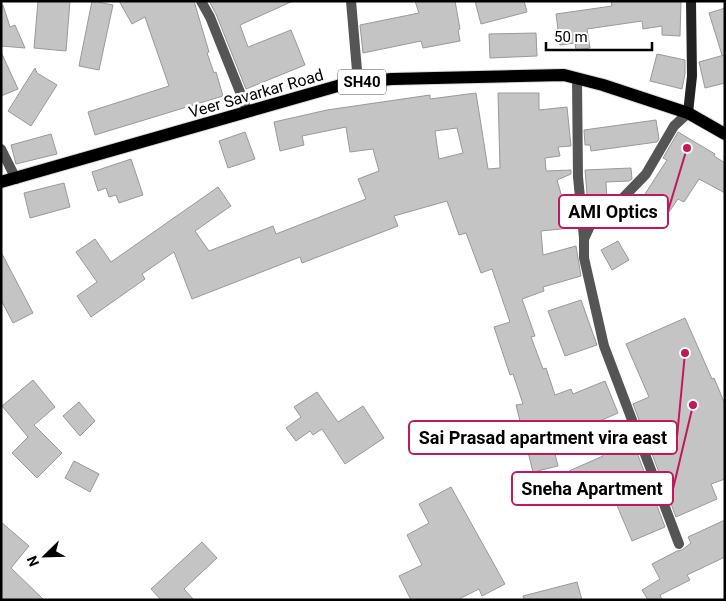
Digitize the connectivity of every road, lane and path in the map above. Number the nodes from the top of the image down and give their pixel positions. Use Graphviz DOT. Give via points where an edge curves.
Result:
graph roads {
  1 [pos="201,1"];
  2 [pos="351,1"];
  3 [pos="691,1"];
  4 [pos="577,79"];
  5 [pos="358,82"];
  6 [pos="248,112"];
  7 [pos="688,113"];
  8 [pos="725,134"];
  9 [pos="1,149"];
  10 [pos="16,179"];
  11 [pos="1,182"];
  12 [pos="584,239"];
  13 [pos="679,544"];
  1 -- 6 [label="street"];
  2 -- 5 [label="street"];
  3 -- 7 [label="main road" via="692,76"];
  4 -- 5 [label="main road, Veer Savarkar Road / SH40" via="564,75"];
  4 -- 7 [label="main road, Veer Savarkar Road / SH40"];
  4 -- 12 [label="street" via="578,177"];
  5 -- 6 [label="main road, Veer Savarkar Road / SH40"];
  6 -- 10 [label="main road, Veer Savarkar Road / SH40"];
  7 -- 8 [label="main road, Veer Savarkar Road / SH40"];
  7 -- 12 [label="street" via="674,126 646,174 618,204 590,226"];
  9 -- 10 [label="street"];
  10 -- 11 [label="main road, Veer Savarkar Road / SH40"];
  12 -- 13 [label="street" via="584,258 604,346"];
}
